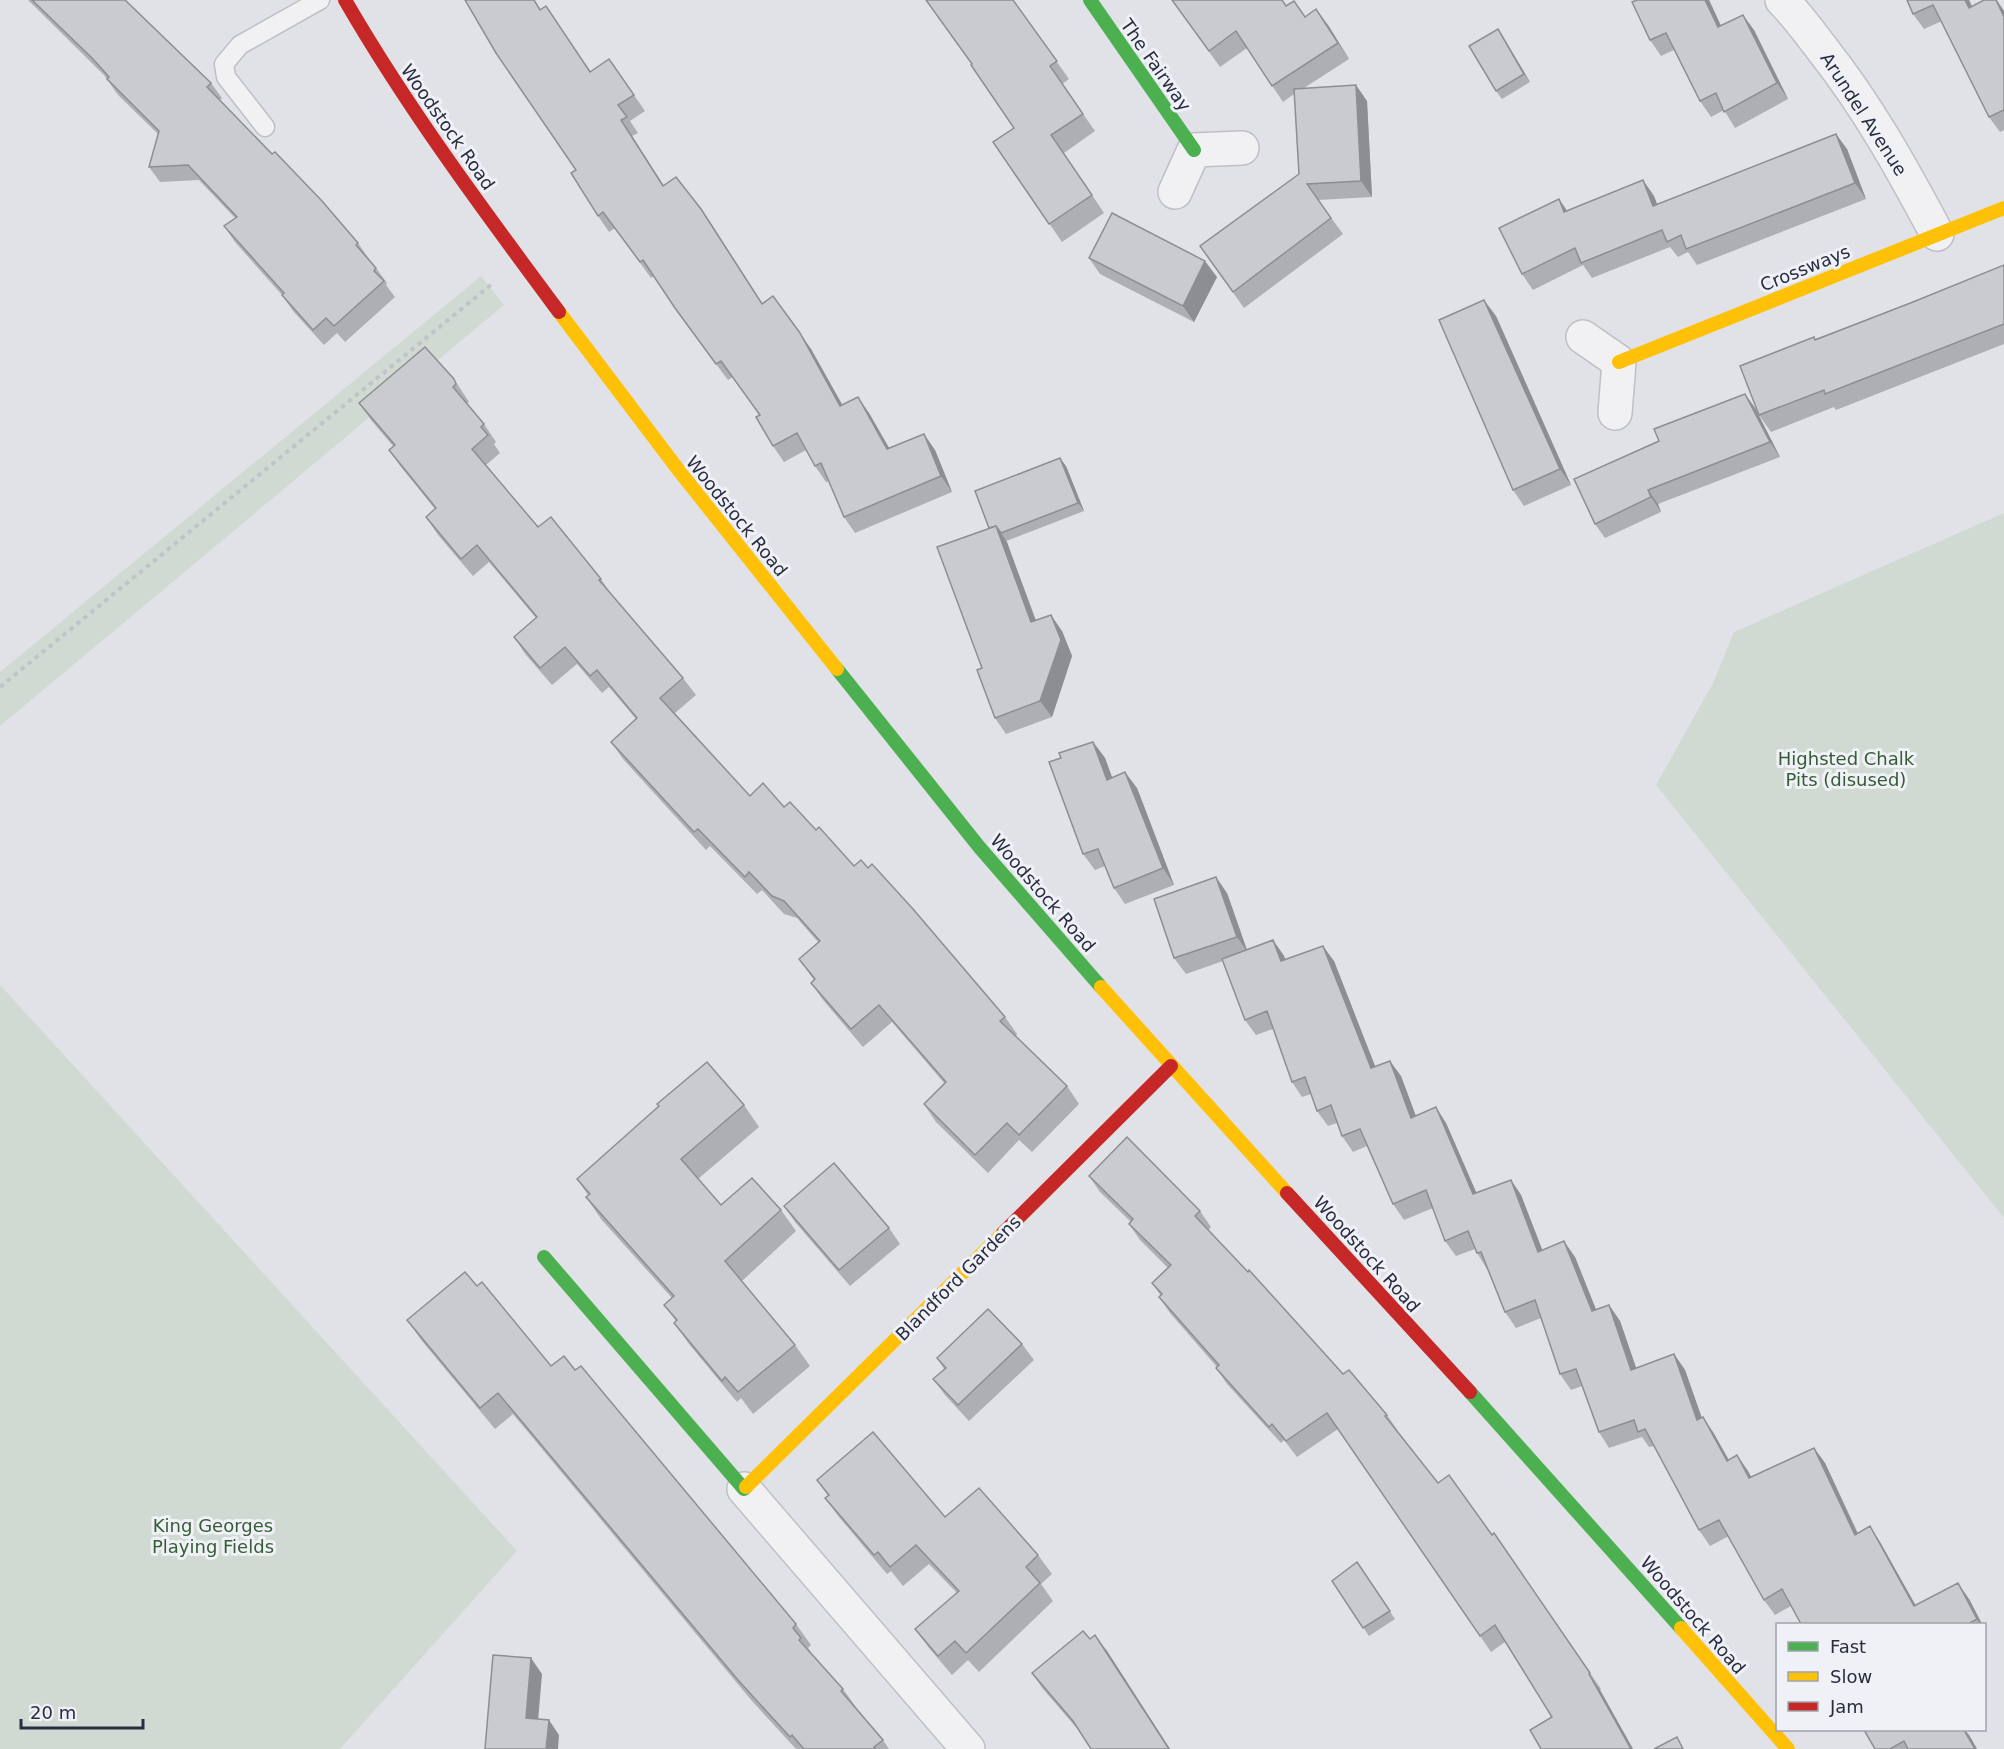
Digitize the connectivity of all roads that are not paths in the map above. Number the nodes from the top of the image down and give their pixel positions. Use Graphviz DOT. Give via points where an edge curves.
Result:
graph roads {
  1 [pos="320,0"];
  2 [pos="345,0"];
  3 [pos="1090,0"];
  4 [pos="1782,0"];
  5 [pos="265,127"];
  6 [pos="1242,148"];
  7 [pos="1194,150"];
  8 [pos="1175,192"];
  9 [pos="2004,208"];
  10 [pos="1937,234"];
  11 [pos="1583,337"];
  12 [pos="1619,362"];
  13 [pos="1615,413"];
  14 [pos="1171,1066"];
  15 [pos="544,1257"];
  16 [pos="744,1490"];
  17 [pos="968,1749"];
  18 [pos="1788,1749"];
  1 -- 5 [label="lane" via="240,45 224,64 226,77"];
  2 -- 14 [label="street, Woodstock Road" via="440,150 689,486 925,783"];
  3 -- 7 [label="street, The Fairway"];
  4 -- 10 [label="street, Arundel Avenue" via="1850,84"];
  6 -- 7 [label="street"];
  7 -- 8 [label="street"];
  9 -- 10 [label="street, Crossways"];
  10 -- 12 [label="street, Crossways"];
  11 -- 12 [label="street"];
  12 -- 13 [label="street"];
  14 -- 16 [label="street, Blandford Gardens"];
  14 -- 18 [label="street, Woodstock Road" via="1562,1493"];
  15 -- 16 [label="street"];
  16 -- 17 [label="street"];
}
